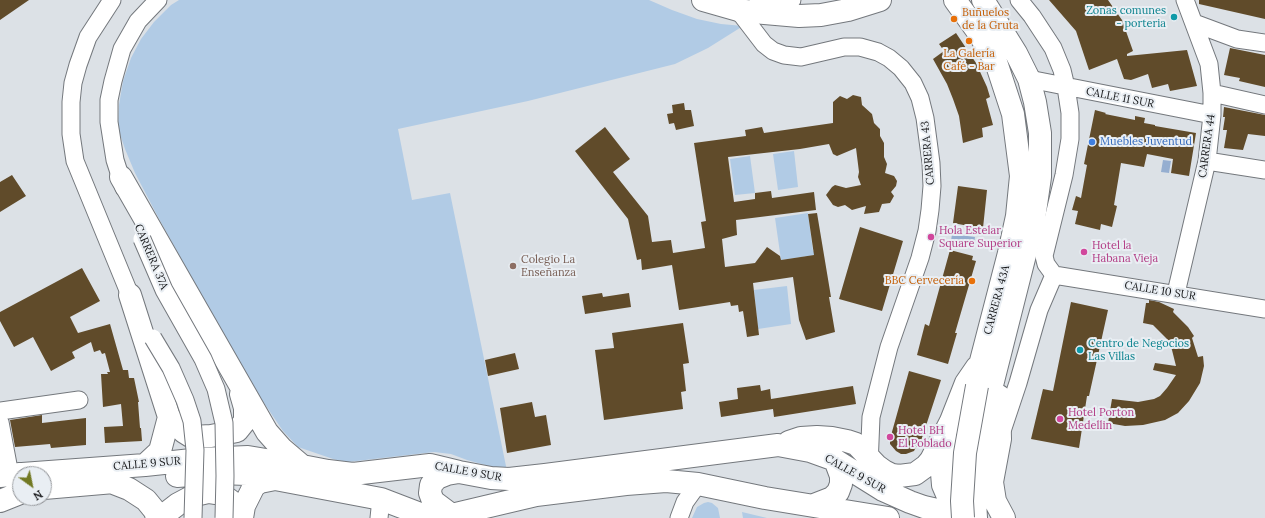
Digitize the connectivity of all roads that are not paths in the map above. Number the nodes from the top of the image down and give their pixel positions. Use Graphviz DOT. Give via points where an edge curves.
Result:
graph roads {
  1 [pos="112,0"];
  2 [pos="158,0"];
  3 [pos="703,0"];
  4 [pos="792,0"];
  5 [pos="880,0"];
  6 [pos="983,0"];
  7 [pos="998,0"];
  8 [pos="1019,0"];
  9 [pos="1185,0"];
  10 [pos="954,1"];
  11 [pos="763,7"];
  12 [pos="738,10"];
  13 [pos="996,21"];
  14 [pos="1194,23"];
  15 [pos="758,35"];
  16 [pos="1265,43"];
  17 [pos="1029,79"];
  18 [pos="1066,87"];
  19 [pos="1212,93"];
  20 [pos="1265,105"];
  21 [pos="1212,115"];
  22 [pos="1207,161"];
  23 [pos="1265,170"];
  24 [pos="121,177"];
  25 [pos="1054,275"];
  26 [pos="1176,293"];
  27 [pos="130,295"];
  28 [pos="1265,308"];
  29 [pos="990,360"];
  30 [pos="239,384"];
  31 [pos="79,400"];
  32 [pos="0,411"];
  33 [pos="169,417"];
  34 [pos="871,417"];
  35 [pos="951,421"];
  36 [pos="0,422"];
  37 [pos="1000,439"];
  38 [pos="847,440"];
  39 [pos="778,445"];
  40 [pos="869,458"];
  41 [pos="835,460"];
  42 [pos="145,465"];
  43 [pos="302,466"];
  44 [pos="12,470"];
  45 [pos="459,472"];
  46 [pos="52,474"];
  47 [pos="275,479"];
  48 [pos="868,480"];
  49 [pos="12,481"];
  50 [pos="111,482"];
  51 [pos="698,484"];
  52 [pos="52,487"];
  53 [pos="0,501"];
  54 [pos="380,509"];
  55 [pos="818,512"];
  56 [pos="453,516"];
  57 [pos="236,517"];
  58 [pos="966,517"];
  59 [pos="157,518"];
  60 [pos="160,518"];
  61 [pos="193,518"];
  62 [pos="679,518"];
  63 [pos="888,518"];
  64 [pos="1004,518"];
  1 -- 27 [label="street" via="88,37 78,65 73,83 70,134 75,161"];
  2 -- 24 [label="street, CARRERA 37A" via="138,21 122,49 113,81 109,122 112,149"];
  3 -- 12 [label="main road"];
  4 -- 11 [label="street"];
  5 -- 11 [label="main road" via="822,15 799,16"];
  6 -- 13 [label="main road, CARRERA 43A"];
  7 -- 13 [label="street"];
  8 -- 18 [label="street" via="1053,48"];
  9 -- 14 [label="street, CARRERA 44"];
  10 -- 29 [label="main road, CARRERA 43A" via="978,32 996,62 1013,114 1021,176 1017,216"];
  11 -- 12 [label="main road"];
  11 -- 15 [label="street"];
  12 -- 15 [label="street, CARRERA 43"];
  13 -- 17 [label="main road, CARRERA 43A"];
  14 -- 16 [label="street" via="1237,39"];
  14 -- 19 [label="street, CARRERA 44" via="1209,64"];
  15 -- 34 [label="street, CARRERA 43" via="773,51 784,55 800,57 844,47 860,47 878,52 901,68 912,83 926,118 932,186 928,224 920,258 889,347"];
  17 -- 18 [label="street, CALLE 11 SUR"];
  17 -- 29 [label="main road, CARRERA 43A" via="1040,133 1040,177 1034,219"];
  18 -- 21 [label="street, CALLE 11 SUR"];
  18 -- 25 [label="street" via="1070,139 1044,256"];
  19 -- 20 [label="street"];
  19 -- 21 [label="street, CARRERA 44"];
  21 -- 22 [label="street, CARRERA 44"];
  22 -- 23 [label="street"];
  22 -- 26 [label="street, CARRERA 44"];
  24 -- 30 [label="main road"];
  24 -- 57 [label="street, CARRERA 37A, bridge" via="142,239 164,290 196,346 216,389 224,423 226,476"];
  25 -- 26 [label="street, CALLE 10 SUR"];
  25 -- 37 [label="street" via="1039,310"];
  26 -- 28 [label="street, CALLE 10 SUR"];
  27 -- 33 [label="main road"];
  27 -- 61 [label="street, bridge" via="176,381 192,421 195,450"];
  29 -- 35 [label="main road" via="966,383"];
  29 -- 37 [label="main road"];
  29 -- 58 [label="main road, CARRERA 43A, bridge" via="965,453 962,501"];
  30 -- 33 [label="main road" via="245,408 245,421 237,431 192,437"];
  30 -- 43 [label="main road" via="267,432"];
  31 -- 32 [label="street"];
  33 -- 42 [label="main road" via="160,450"];
  34 -- 38 [label="street, CARRERA 43" via="862,429"];
  34 -- 40 [label="street, CARRERA 43"];
  35 -- 40 [label="main road" via="931,460 915,474 892,475 884,472"];
  35 -- 58 [label="main road" via="942,480 946,493"];
  36 -- 44 [label="street"];
  37 -- 64 [label="main road" via="992,487 995,501"];
  38 -- 39 [label="main road" via="801,438"];
  38 -- 40 [label="main road" via="856,444"];
  39 -- 41 [label="main road, CALLE 9 SUR" via="810,451"];
  39 -- 45 [label="main road, CALLE 9 SUR" via="531,477 503,478"];
  40 -- 48 [label="street, CARRERA 43"];
  41 -- 48 [label="main road, CALLE 9 SUR"];
  41 -- 55 [label="main road" via="841,484 838,492"];
  42 -- 43 [label="main road, CALLE 9 SUR" via="207,458 248,457"];
  42 -- 46 [label="main road, CALLE 9 SUR"];
  43 -- 45 [label="main road, CALLE 9 SUR" via="353,474 430,465"];
  45 -- 56 [label="main road" via="437,478 431,485 433,501"];
  47 -- 50 [label="main road, CALLE 9 SUR" via="247,474 218,473"];
  47 -- 54 [label="main road, CALLE 9 SUR"];
  47 -- 57 [label="main road" via="254,486"];
  48 -- 58 [label="main road, CALLE 9 SUR" via="910,502"];
  49 -- 53 [label="main road, CALLE 9 SUR"];
  50 -- 52 [label="main road, CALLE 9 SUR"];
  50 -- 59 [label="main road" via="146,500"];
  51 -- 55 [label="main road, CALLE 9 SUR"];
  51 -- 56 [label="main road, CALLE 9 SUR" via="650,482 536,495"];
  51 -- 62 [label="street" via="685,502"];
  54 -- 56 [label="main road, CALLE 9 SUR" via="440,518"];
  55 -- 63 [label="main road, CALLE 9 SUR"];
  57 -- 60 [label="main road" via="232,502 221,494 208,492 194,495"];
}
